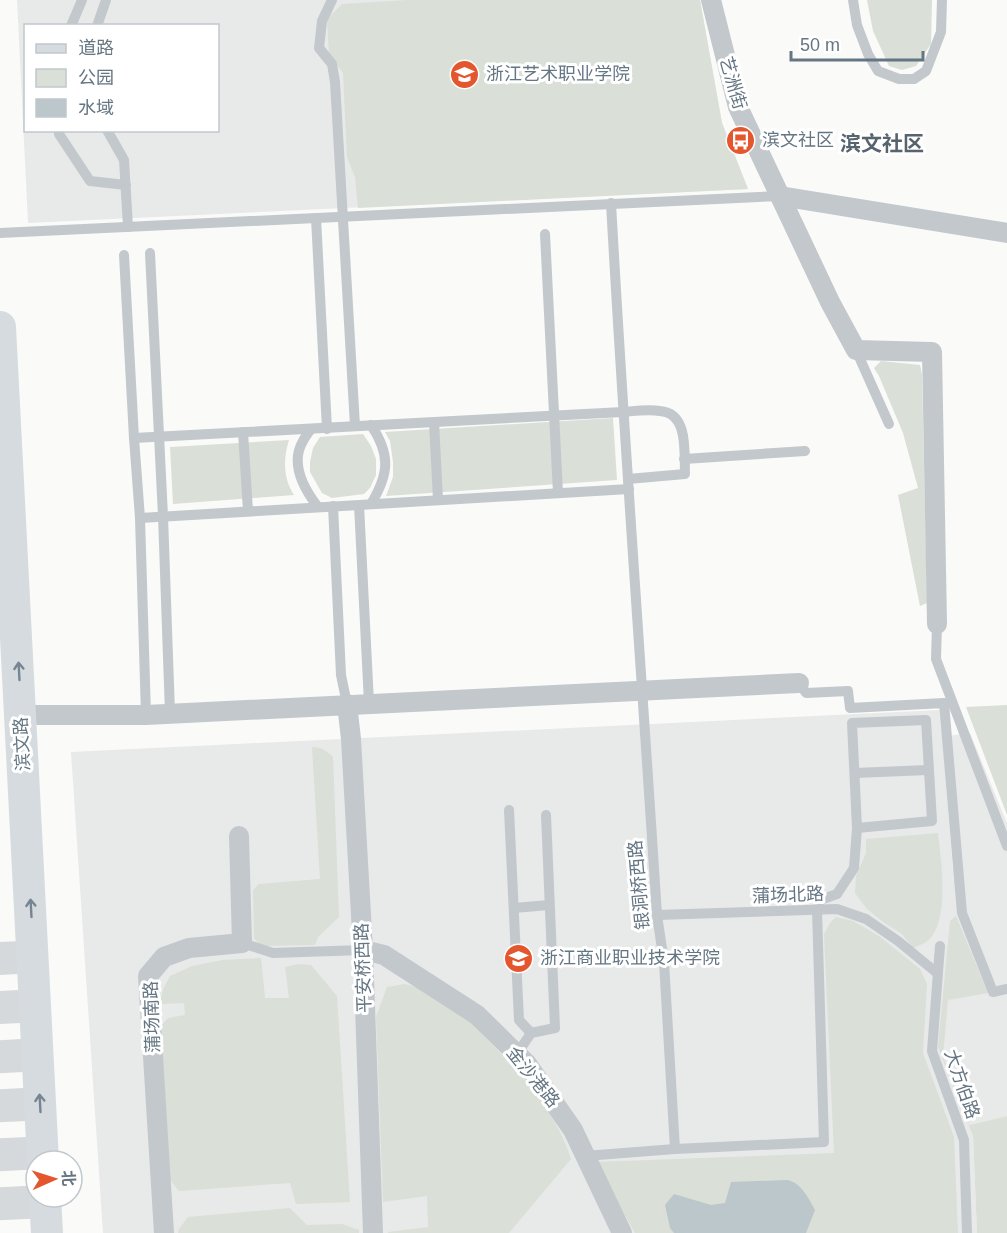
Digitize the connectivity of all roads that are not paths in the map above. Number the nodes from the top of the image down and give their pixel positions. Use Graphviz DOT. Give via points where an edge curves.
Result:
graph roads {
  1 [pos="82,0"];
  2 [pos="106,0"];
  3 [pos="332,0"];
  4 [pos="711,0"];
  5 [pos="853,0"];
  6 [pos="942,0"];
  7 [pos="72,24"];
  8 [pos="98,24"];
  9 [pos="59,132"];
  10 [pos="108,132"];
  11 [pos="126,185"];
  12 [pos="780,196"];
  13 [pos="611,203"];
  14 [pos="343,217"];
  15 [pos="316,218"];
  16 [pos="128,227"];
  17 [pos="1007,233"];
  18 [pos="0,234"];
  19 [pos="545,234"];
  20 [pos="150,253"];
  21 [pos="124,255"];
  22 [pos="0,327"];
  23 [pos="856,350"];
  24 [pos="623,412"];
  25 [pos="554,415"];
  26 [pos="434,422"];
  27 [pos="889,424"];
  28 [pos="371,425"];
  29 [pos="355,426"];
  30 [pos="311,429"];
  31 [pos="327,429"];
  32 [pos="243,432"];
  33 [pos="158,437"];
  34 [pos="134,438"];
  35 [pos="805,451"];
  36 [pos="684,459"];
  37 [pos="629,484"];
  38 [pos="558,493"];
  39 [pos="438,500"];
  40 [pos="371,504"];
  41 [pos="359,505"];
  42 [pos="333,506"];
  43 [pos="318,507"];
  44 [pos="248,511"];
  45 [pos="163,516"];
  46 [pos="140,518"];
  47 [pos="938,624"];
  48 [pos="799,683"];
  49 [pos="643,690"];
  50 [pos="347,704"];
  51 [pos="369,704"];
  52 [pos="170,713"];
  53 [pos="21,715"];
  54 [pos="146,715"];
  55 [pos="928,770"];
  56 [pos="855,773"];
  57 [pos="509,810"];
  58 [pos="546,815"];
  59 [pos="857,828"];
  60 [pos="238,836"];
  61 [pos="1007,846"];
  62 [pos="549,905"];
  63 [pos="514,908"];
  64 [pos="817,910"];
  65 [pos="657,915"];
  66 [pos="242,943"];
  67 [pos="940,946"];
  68 [pos="363,950"];
  69 [pos="937,973"];
  70 [pos="1007,990"];
  71 [pos="531,1033"];
  72 [pos="517,1054"];
  73 [pos="43,1149"];
  74 [pos="675,1149"];
  75 [pos="585,1156"];
  76 [pos="46,1209"];
  77 [pos="47,1233"];
  78 [pos="164,1233"];
  79 [pos="373,1233"];
  80 [pos="622,1233"];
  81 [pos="967,1233"];
  1 -- 7 [label="lane"];
  2 -- 8 [label="lane"];
  3 -- 14 [label="lane" via="321,21 319,48 332,64 335,81"];
  4 -- 12 [label="street, 艺洲街" via="738,107"];
  5 -- 6 [label="lane" via="868,54 878,71 899,80 914,79 926,71 941,32"];
  9 -- 11 [label="lane" via="90,181"];
  10 -- 11 [label="lane" via="124,160"];
  11 -- 16 [label="lane"];
  12 -- 13 [label="lane"];
  12 -- 17 [label="street"];
  12 -- 23 [label="street, 艺洲街"];
  13 -- 14 [label="lane"];
  13 -- 24 [label="lane, 银洞桥西路"];
  14 -- 15 [label="lane"];
  14 -- 29 [label="lane"];
  15 -- 16 [label="lane"];
  15 -- 31 [label="lane"];
  16 -- 18 [label="lane"];
  19 -- 25 [label="lane"];
  20 -- 33 [label="lane"];
  21 -- 34 [label="lane"];
  53 -- 22 [label="main road, 滨文路, one-way"];
  23 -- 27 [label="lane"];
  23 -- 47 [label="street" via="932,352"];
  24 -- 25 [label="lane"];
  24 -- 36 [label="lane" via="662,410 675,416 682,431"];
  24 -- 37 [label="lane, 银洞桥西路"];
  25 -- 26 [label="lane"];
  25 -- 38 [label="lane"];
  26 -- 28 [label="lane"];
  26 -- 39 [label="lane"];
  28 -- 29 [label="lane"];
  28 -- 40 [label="lane" via="386,459 381,488"];
  29 -- 31 [label="lane"];
  30 -- 31 [label="lane"];
  30 -- 32 [label="lane"];
  30 -- 43 [label="lane" via="297,458 301,480"];
  32 -- 33 [label="lane"];
  32 -- 44 [label="lane"];
  33 -- 34 [label="lane"];
  33 -- 45 [label="lane"];
  34 -- 46 [label="lane"];
  35 -- 36 [label="lane"];
  36 -- 37 [label="lane" via="685,474"];
  37 -- 38 [label="lane"];
  37 -- 49 [label="lane, 银洞桥西路"];
  38 -- 39 [label="lane"];
  39 -- 40 [label="lane"];
  40 -- 41 [label="lane"];
  41 -- 42 [label="lane"];
  41 -- 51 [label="lane"];
  42 -- 43 [label="lane"];
  42 -- 50 [label="lane" via="341,675"];
  43 -- 44 [label="lane"];
  44 -- 45 [label="lane"];
  45 -- 46 [label="lane"];
  45 -- 52 [label="lane"];
  46 -- 54 [label="lane"];
  47 -- 61 [label="lane" via="936,659"];
  48 -- 49 [label="street"];
  48 -- 70 [label="lane" via="806,693 848,691 850,708 944,703 962,913 993,992"];
  49 -- 51 [label="street"];
  49 -- 65 [label="lane, 银洞桥西路"];
  50 -- 51 [label="street"];
  50 -- 52 [label="street"];
  50 -- 68 [label="street, 平安桥西路"];
  52 -- 54 [label="street"];
  53 -- 54 [label="street"];
  73 -- 53 [label="main road, 滨文路, one-way"];
  55 -- 56 [label="lane"];
  55 -- 56 [label="lane" via="926,720 852,723"];
  55 -- 59 [label="lane" via="932,821"];
  56 -- 59 [label="lane"];
  57 -- 63 [label="lane"];
  58 -- 62 [label="lane"];
  59 -- 64 [label="lane" via="854,868 837,894 820,900"];
  60 -- 66 [label="street"];
  62 -- 63 [label="lane"];
  62 -- 71 [label="lane" via="555,1028"];
  63 -- 71 [label="lane" via="519,1020"];
  64 -- 65 [label="lane, 蒲场北路"];
  64 -- 69 [label="lane, 蒲场北路" via="837,909 866,919"];
  64 -- 74 [label="lane" via="824,1142"];
  65 -- 74 [label="lane, 银洞桥西路" via="664,962"];
  66 -- 68 [label="lane" via="273,953"];
  66 -- 78 [label="street, 蒲场南路" via="189,948 164,957 147,976"];
  67 -- 69 [label="lane, 大方伯路"];
  68 -- 72 [label="street, 金沙港路" via="384,955 477,1015"];
  68 -- 79 [label="street, 平安桥西路"];
  69 -- 81 [label="lane, 大方伯路" via="932,1051 964,1140"];
  71 -- 72 [label="lane"];
  72 -- 75 [label="street, 金沙港路" via="573,1130"];
  74 -- 75 [label="lane"];
  75 -- 80 [label="street, 金沙港路"];
  76 -- 77 [label="main road"];
}
